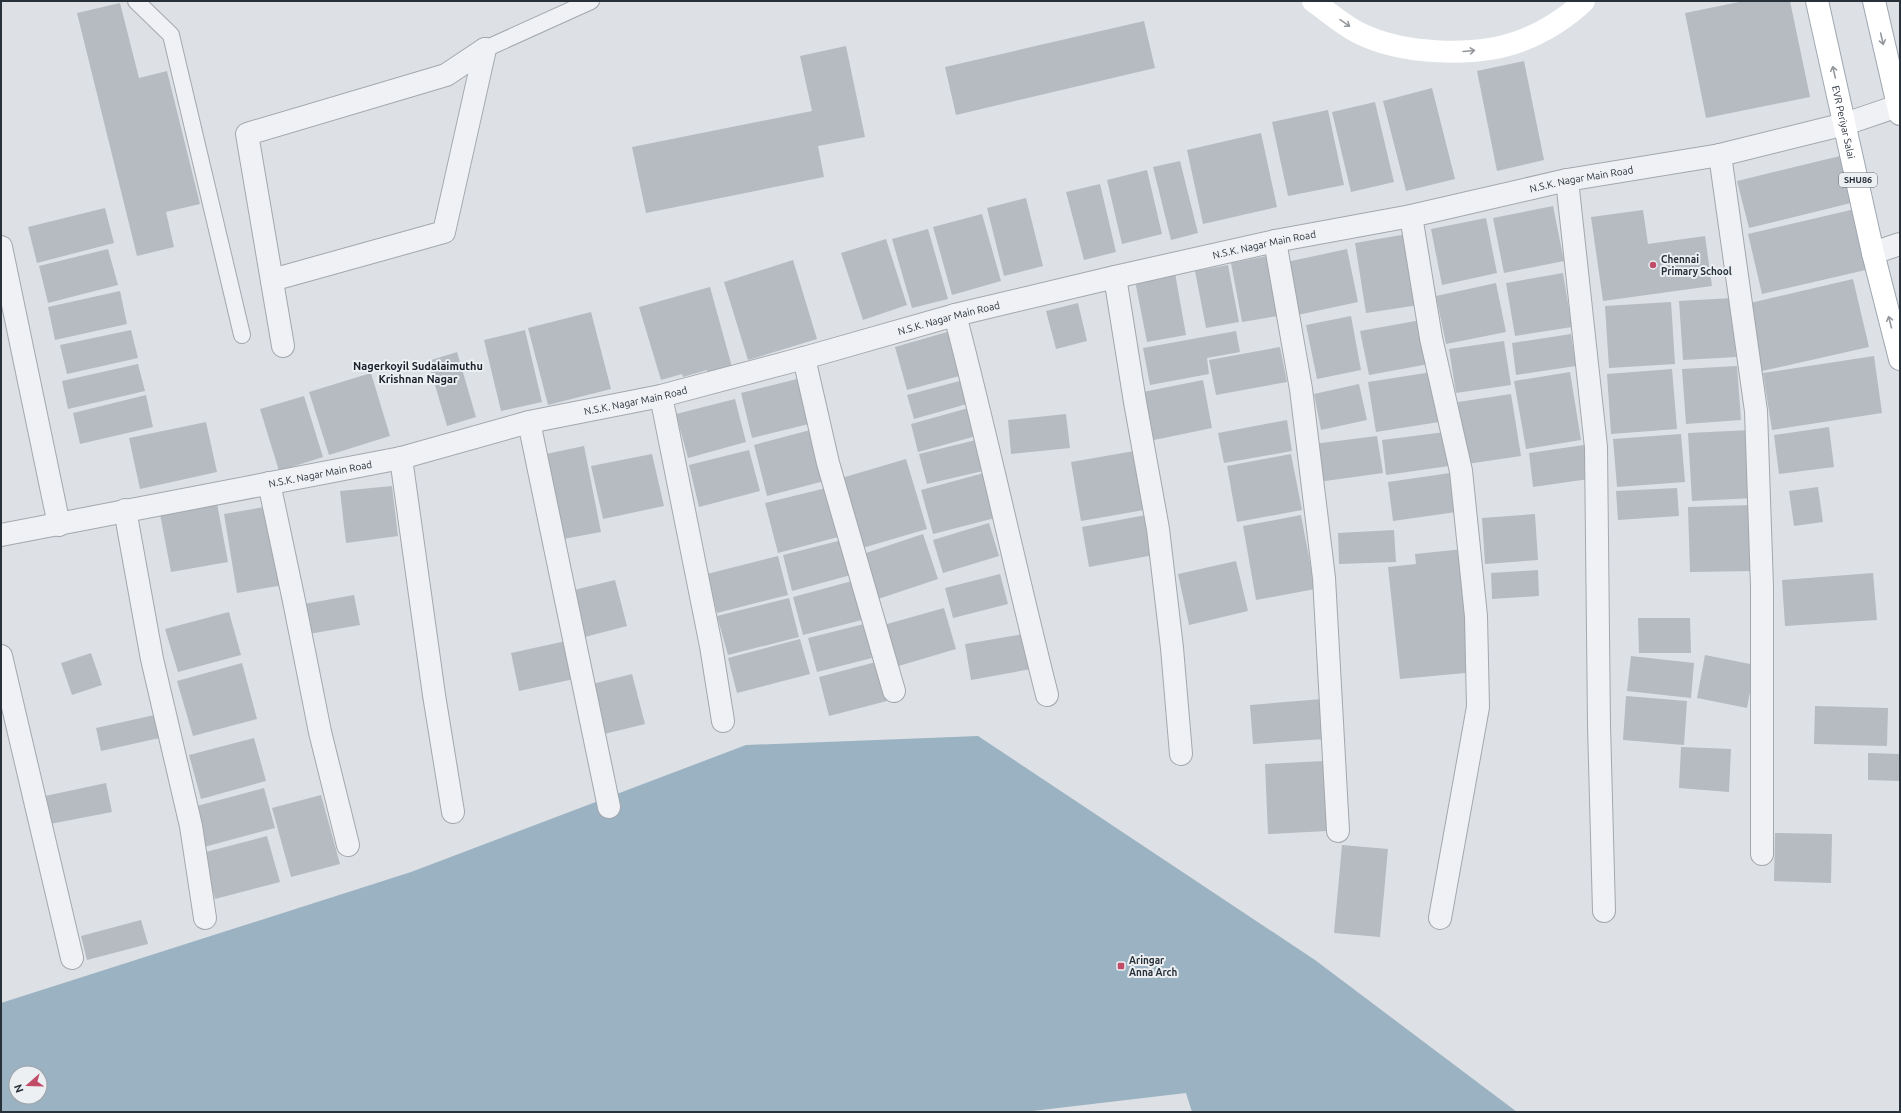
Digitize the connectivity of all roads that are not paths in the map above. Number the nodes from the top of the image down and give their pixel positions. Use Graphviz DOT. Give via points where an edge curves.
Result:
graph roads {
  1 [pos="136,1"];
  2 [pos="592,1"];
  3 [pos="1313,1"];
  4 [pos="1584,1"];
  5 [pos="1817,1"];
  6 [pos="1874,1"];
  7 [pos="485,49"];
  8 [pos="1899,110"];
  9 [pos="1846,124"];
  10 [pos="1720,155"];
  11 [pos="1566,180"];
  12 [pos="1411,216"];
  13 [pos="1275,241"];
  14 [pos="1900,244"];
  15 [pos="1,247"];
  16 [pos="1873,253"];
  17 [pos="1115,277"];
  18 [pos="272,280"];
  19 [pos="955,315"];
  20 [pos="242,335"];
  21 [pos="283,346"];
  22 [pos="804,358"];
  23 [pos="1900,359"];
  24 [pos="661,396"];
  25 [pos="529,422"];
  26 [pos="401,458"];
  27 [pos="269,483"];
  28 [pos="125,510"];
  29 [pos="59,525"];
  30 [pos="1,536"];
  31 [pos="1,656"];
  32 [pos="894,691"];
  33 [pos="1047,695"];
  34 [pos="723,721"];
  35 [pos="1181,754"];
  36 [pos="609,807"];
  37 [pos="453,812"];
  38 [pos="1338,831"];
  39 [pos="348,845"];
  40 [pos="1762,854"];
  41 [pos="1604,912"];
  42 [pos="205,918"];
  43 [pos="1440,918"];
  44 [pos="72,958"];
  1 -- 20 [label="lane" via="171,34"];
  2 -- 7 [label="lane"];
  3 -- 4 [label="main road, one-way" via="1358,32 1399,47 1444,53 1485,49 1523,40 1570,14"];
  9 -- 5 [label="main road, EVR Periyar Salai / SHU86, one-way"];
  6 -- 8 [label="main road, one-way"];
  7 -- 18 [label="street" via="444,232"];
  7 -- 18 [label="street" via="446,75 247,134"];
  8 -- 9 [label="street, N.S.K. Nagar Main Road"];
  9 -- 10 [label="street, N.S.K. Nagar Main Road"];
  9 -- 16 [label="main road, EVR Periyar Salai / SHU86"];
  10 -- 11 [label="street, N.S.K. Nagar Main Road"];
  10 -- 40 [label="street" via="1756,410 1762,587"];
  11 -- 12 [label="street, N.S.K. Nagar Main Road"];
  11 -- 41 [label="street" via="1596,447"];
  12 -- 13 [label="street, N.S.K. Nagar Main Road"];
  12 -- 43 [label="street" via="1431,338 1461,471 1476,616 1478,707"];
  13 -- 17 [label="street, N.S.K. Nagar Main Road"];
  13 -- 38 [label="street" via="1301,389 1324,578"];
  14 -- 16 [label="street"];
  15 -- 29 [label="street"];
  23 -- 16 [label="main road, EVR Periyar Salai / SHU86, one-way"];
  17 -- 19 [label="street, N.S.K. Nagar Main Road"];
  17 -- 35 [label="street" via="1134,402 1158,529"];
  18 -- 21 [label="street"];
  19 -- 22 [label="street, N.S.K. Nagar Main Road"];
  19 -- 33 [label="street"];
  22 -- 24 [label="street, N.S.K. Nagar Main Road"];
  22 -- 32 [label="street" via="828,463"];
  24 -- 25 [label="street, N.S.K. Nagar Main Road"];
  24 -- 34 [label="street" via="711,646"];
  25 -- 26 [label="street, N.S.K. Nagar Main Road"];
  25 -- 36 [label="street"];
  26 -- 27 [label="street, N.S.K. Nagar Main Road"];
  26 -- 37 [label="street"];
  27 -- 28 [label="street, N.S.K. Nagar Main Road"];
  27 -- 39 [label="street" via="320,732"];
  28 -- 29 [label="street, N.S.K. Nagar Main Road"];
  28 -- 42 [label="street" via="152,659 191,826"];
  29 -- 30 [label="street, N.S.K. Nagar Main Road"];
  31 -- 44 [label="street"];
}
